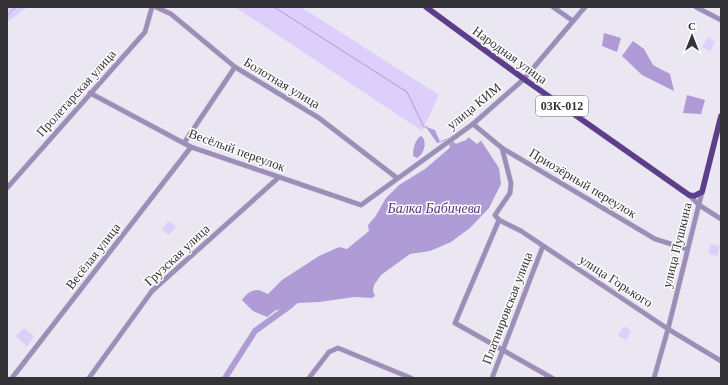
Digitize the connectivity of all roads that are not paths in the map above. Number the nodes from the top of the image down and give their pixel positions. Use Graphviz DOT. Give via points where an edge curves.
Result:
graph roads {
  1 [pos="152,7"];
  2 [pos="156,7"];
  3 [pos="426,7"];
  4 [pos="553,7"];
  5 [pos="585,7"];
  6 [pos="696,7"];
  7 [pos="721,20"];
  8 [pos="574,21"];
  9 [pos="235,67"];
  10 [pos="524,79"];
  11 [pos="90,93"];
  12 [pos="721,116"];
  13 [pos="473,124"];
  14 [pos="184,143"];
  15 [pos="191,147"];
  16 [pos="502,148"];
  17 [pos="278,178"];
  18 [pos="397,178"];
  19 [pos="7,188"];
  20 [pos="702,192"];
  21 [pos="689,195"];
  22 [pos="361,205"];
  23 [pos="699,205"];
  24 [pos="721,219"];
  25 [pos="499,220"];
  26 [pos="543,246"];
  27 [pos="687,249"];
  28 [pos="668,329"];
  29 [pos="503,349"];
  30 [pos="721,361"];
  31 [pos="12,378"];
  32 [pos="89,378"];
  33 [pos="310,378"];
  34 [pos="411,378"];
  35 [pos="492,378"];
  36 [pos="552,378"];
  37 [pos="654,378"];
  1 -- 11 [label="street, Пролетарская улица" via="145,32"];
  2 -- 9 [label="street, Болотная улица" via="171,14"];
  3 -- 10 [label="main road, Народная улица / 03К-012"];
  4 -- 8 [label="street"];
  5 -- 8 [label="street, улица КИМ"];
  6 -- 7 [label="street"];
  8 -- 10 [label="street, улица КИМ"];
  9 -- 14 [label="street"];
  9 -- 18 [label="street, Болотная улица" via="319,118"];
  10 -- 13 [label="street, улица КИМ"];
  10 -- 21 [label="main road, Народная улица / 03К-012"];
  11 -- 14 [label="street, Весёлый переулок"];
  11 -- 19 [label="street, Пролетарская улица"];
  12 -- 20 [label="main road, улица Пушкина"];
  13 -- 16 [label="street, Приозёрный переулок"];
  13 -- 18 [label="street, улица КИМ"];
  14 -- 15 [label="street, Весёлый переулок"];
  15 -- 17 [label="street, Весёлый переулок"];
  15 -- 31 [label="street, Весёлая улица"];
  16 -- 25 [label="street" via="511,183 510,193 495,215"];
  16 -- 27 [label="street, Приозёрный переулок" via="654,239"];
  17 -- 22 [label="street, Весёлый переулок"];
  17 -- 32 [label="street, Грузская улица" via="152,291"];
  18 -- 22 [label="street, улица КИМ"];
  20 -- 21 [label="main road" via="694,196"];
  20 -- 23 [label="street, улица Пушкина"];
  21 -- 23 [label="street"];
  23 -- 24 [label="street"];
  23 -- 27 [label="street, улица Пушкина"];
  25 -- 26 [label="street, улица Горького"];
  25 -- 29 [label="street" via="455,324"];
  26 -- 28 [label="street, улица Горького"];
  26 -- 29 [label="street, Платнировская улица"];
  27 -- 28 [label="street, улица Пушкина"];
  28 -- 30 [label="street, улица Горького"];
  28 -- 37 [label="street, улица Пушкина"];
  29 -- 35 [label="street, Платнировская улица"];
  29 -- 36 [label="street"];
  33 -- 34 [label="street" via="329,352 338,348"];
}
